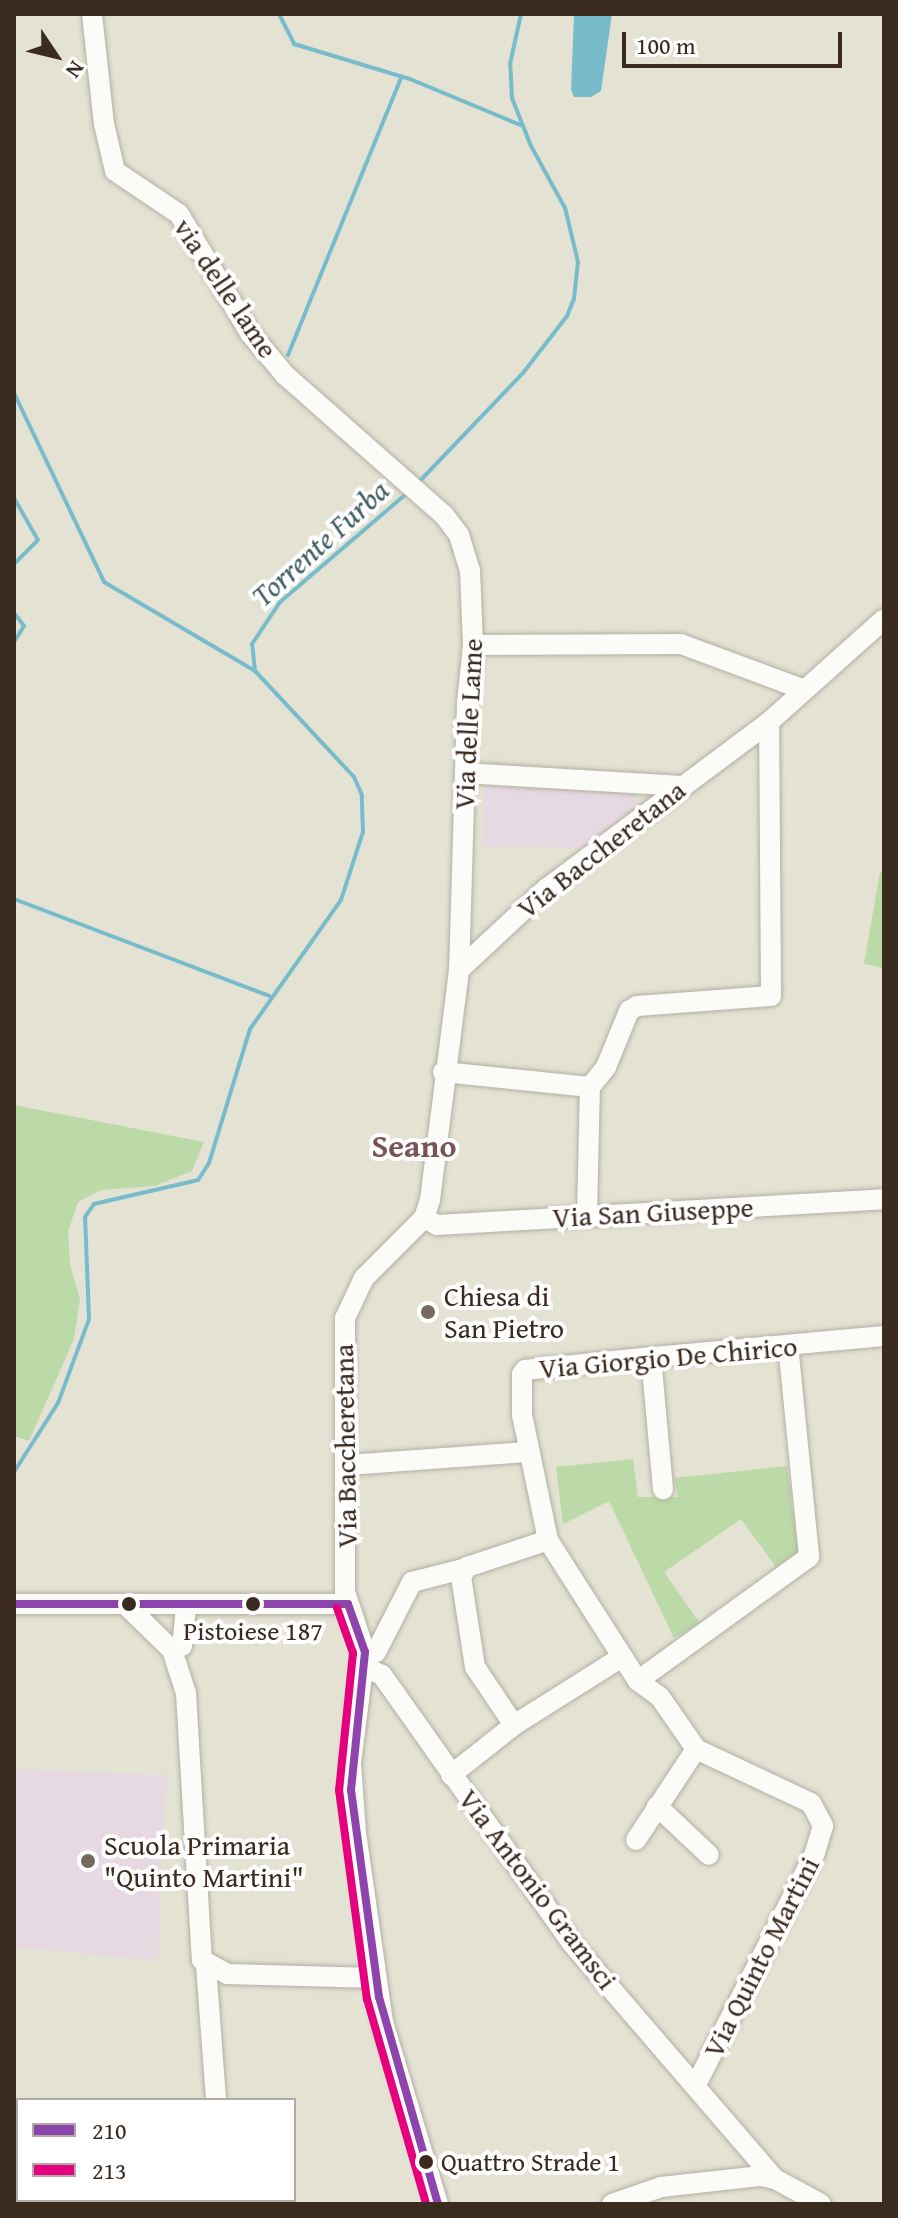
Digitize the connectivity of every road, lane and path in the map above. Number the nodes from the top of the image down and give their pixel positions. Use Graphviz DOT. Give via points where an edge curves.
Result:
graph roads {
  1 [pos="92,14"];
  2 [pos="420,496"];
  3 [pos="884,619"];
  4 [pos="473,645"];
  5 [pos="802,689"];
  6 [pos="769,722"];
  7 [pos="465,773"];
  8 [pos="681,786"];
  9 [pos="459,970"];
  10 [pos="443,1072"];
  11 [pos="590,1087"];
  12 [pos="884,1199"];
  13 [pos="587,1216"];
  14 [pos="428,1220"];
  15 [pos="884,1336"];
  16 [pos="788,1345"];
  17 [pos="651,1357"];
  18 [pos="528,1452"];
  19 [pos="347,1465"];
  20 [pos="663,1489"];
  21 [pos="548,1540"];
  22 [pos="462,1573"];
  23 [pos="14,1604"];
  24 [pos="348,1604"];
  25 [pos="128,1607"];
  26 [pos="149,1607"];
  27 [pos="186,1608"];
  28 [pos="182,1646"];
  29 [pos="622,1657"];
  30 [pos="364,1661"];
  31 [pos="638,1681"];
  32 [pos="186,1693"];
  33 [pos="514,1725"];
  34 [pos="696,1749"];
  35 [pos="451,1775"];
  36 [pos="657,1806"];
  37 [pos="636,1840"];
  38 [pos="709,1855"];
  39 [pos="212,1969"];
  40 [pos="376,1978"];
  41 [pos="695,2086"];
  42 [pos="216,2098"];
  43 [pos="775,2179"];
  44 [pos="679,2194"];
  45 [pos="438,2204"];
  46 [pos="612,2204"];
  47 [pos="821,2204"];
  1 -- 2 [label="street, via delle lame" via="104,124 115,171 179,214 250,333 285,375"];
  2 -- 4 [label="street, Via delle Lame" via="459,535 470,570"];
  3 -- 5 [label="street, Via Baccheretana"];
  4 -- 5 [label="street" via="681,644"];
  4 -- 7 [label="street, Via delle Lame"];
  5 -- 6 [label="street, Via Baccheretana"];
  6 -- 8 [label="street, Via Baccheretana"];
  6 -- 11 [label="street" via="771,996 637,1006 629,1011 606,1067"];
  7 -- 8 [label="street"];
  7 -- 9 [label="street, Via delle Lame"];
  8 -- 9 [label="street, Via Baccheretana" via="546,889"];
  9 -- 10 [label="street"];
  10 -- 11 [label="street"];
  10 -- 14 [label="street"];
  11 -- 13 [label="street"];
  12 -- 13 [label="street, Via San Giuseppe"];
  13 -- 14 [label="street, Via San Giuseppe"];
  14 -- 19 [label="street, Via Baccheretana" via="372,1268 345,1318"];
  15 -- 16 [label="street, Via Giorgio De Chirico"];
  16 -- 17 [label="street, Via Giorgio De Chirico"];
  16 -- 31 [label="street" via="809,1557"];
  17 -- 18 [label="street, Via Giorgio De Chirico" via="525,1370 518,1385"];
  17 -- 20 [label="street"];
  18 -- 19 [label="street"];
  18 -- 21 [label="street, Via Giorgio De Chirico"];
  19 -- 24 [label="street, Via Baccheretana"];
  21 -- 22 [label="street"];
  21 -- 29 [label="street, Via Giorgio De Chirico"];
  22 -- 30 [label="street" via="412,1582 376,1652"];
  22 -- 33 [label="street" via="475,1667"];
  23 -- 25 [label="street"];
  24 -- 27 [label="street"];
  24 -- 30 [label="street, Via Baccheretana"];
  25 -- 26 [label="street"];
  25 -- 32 [label="street" via="172,1650"];
  26 -- 27 [label="street"];
  26 -- 28 [label="street"];
  27 -- 28 [label="street"];
  28 -- 32 [label="street" via="189,1676"];
  29 -- 31 [label="street, Via Giorgio De Chirico"];
  29 -- 33 [label="street"];
  30 -- 35 [label="street, Via Antonio Gramsci" via="382,1675"];
  30 -- 40 [label="street, Via Baccheretana" via="351,1790"];
  31 -- 34 [label="street, Via Giorgio De Chirico" via="660,1697"];
  32 -- 39 [label="street" via="200,1952"];
  33 -- 35 [label="street"];
  34 -- 36 [label="street"];
  34 -- 41 [label="street, Via Quinto Martini" via="811,1803 823,1826 815,1853"];
  35 -- 41 [label="street, Via Antonio Gramsci" via="570,1941"];
  36 -- 37 [label="street"];
  36 -- 38 [label="street"];
  39 -- 40 [label="street"];
  39 -- 42 [label="street"];
  40 -- 45 [label="street, Via Baccheretana" via="387,2036"];
  41 -- 43 [label="street, Via Antonio Gramsci"];
  43 -- 44 [label="street" via="761,2176"];
  43 -- 47 [label="street, Via Antonio Gramsci"];
  44 -- 46 [label="street"];
}
